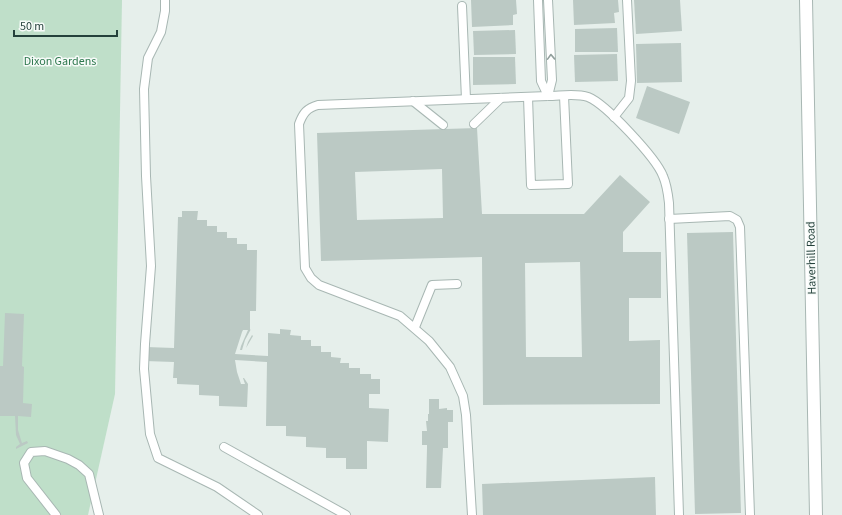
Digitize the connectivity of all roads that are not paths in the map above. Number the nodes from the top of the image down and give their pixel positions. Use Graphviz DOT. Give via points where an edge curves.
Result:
graph roads {
  1 [pos="165,0"];
  2 [pos="538,0"];
  3 [pos="548,0"];
  4 [pos="628,0"];
  5 [pos="806,0"];
  6 [pos="462,6"];
  7 [pos="548,96"];
  8 [pos="564,96"];
  9 [pos="528,97"];
  10 [pos="501,98"];
  11 [pos="466,99"];
  12 [pos="413,101"];
  13 [pos="614,117"];
  14 [pos="474,124"];
  15 [pos="443,126"];
  16 [pos="670,219"];
  17 [pos="457,284"];
  18 [pos="415,327"];
  19 [pos="224,447"];
  20 [pos="56,515"];
  21 [pos="100,515"];
  22 [pos="258,515"];
  23 [pos="346,515"];
  24 [pos="472,515"];
  25 [pos="679,515"];
  26 [pos="750,515"];
  27 [pos="816,515"];
  1 -- 22 [label="lane" via="161,32 148,58 144,89 150,266 144,369 150,434 158,458 217,487"];
  2 -- 7 [label="lane" via="541,81"];
  7 -- 3 [label="lane, one-way" via="552,80"];
  4 -- 13 [label="lane" via="631,81 628,98"];
  5 -- 27 [label="street, Haverhill Road"];
  6 -- 11 [label="lane"];
  7 -- 8 [label="lane"];
  7 -- 9 [label="lane"];
  8 -- 9 [label="lane" via="568,184 531,185"];
  8 -- 13 [label="lane" via="590,98"];
  9 -- 10 [label="lane"];
  10 -- 11 [label="lane"];
  10 -- 14 [label="lane"];
  11 -- 12 [label="lane"];
  12 -- 15 [label="lane"];
  12 -- 18 [label="lane" via="318,105 310,107 302,115 299,124 305,268 319,285 400,316"];
  13 -- 16 [label="lane" via="643,146 663,175 668,189"];
  16 -- 25 [label="lane"];
  16 -- 26 [label="lane" via="730,216 737,220 740,227"];
  17 -- 18 [label="lane" via="432,285"];
  18 -- 24 [label="lane" via="430,341 450,367 463,396"];
  19 -- 23 [label="lane"];
  20 -- 21 [label="lane" via="27,478 24,463 31,452 45,451 79,464 88,474"];
}
